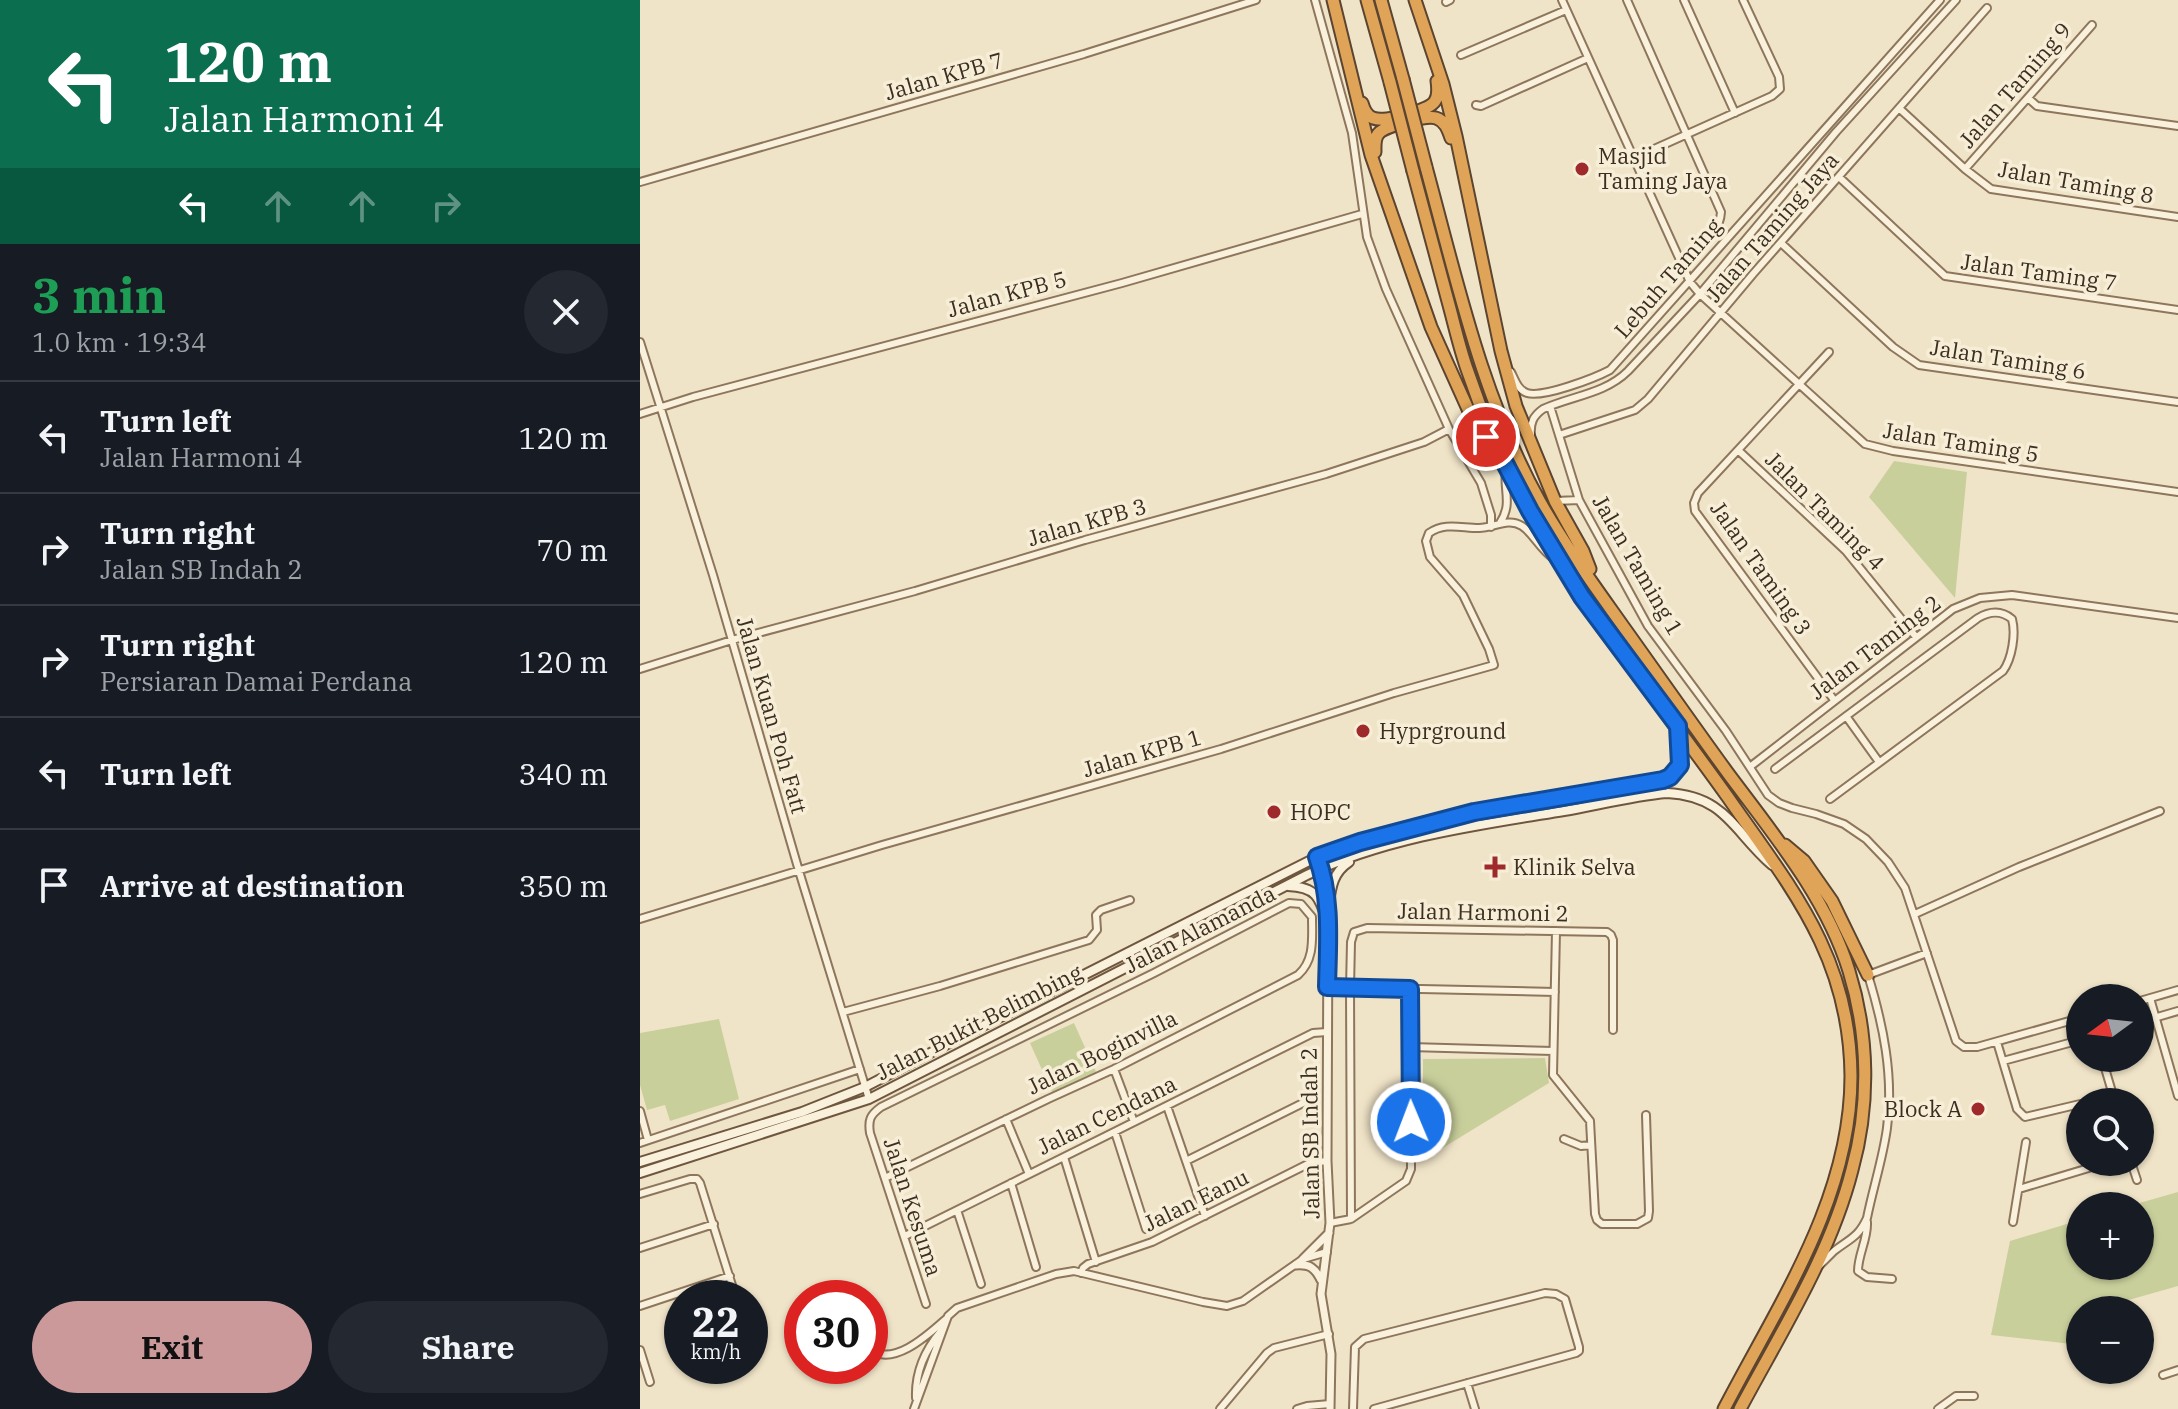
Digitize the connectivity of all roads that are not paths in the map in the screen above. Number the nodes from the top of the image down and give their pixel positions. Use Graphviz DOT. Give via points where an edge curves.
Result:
graph roads {
  1 [pos="1256,0"];
  2 [pos="1315,0"];
  3 [pos="1333,0"];
  4 [pos="1367,0"];
  5 [pos="1381,0"];
  6 [pos="1415,0"];
  7 [pos="1562,0"];
  8 [pos="1627,0"];
  9 [pos="1684,0"];
  10 [pos="1743,0"];
  11 [pos="1940,0"];
  12 [pos="1956,0"];
  13 [pos="1987,8"];
  14 [pos="1566,10"];
  15 [pos="2092,25"];
  16 [pos="1430,45"];
  17 [pos="1461,55"];
  18 [pos="1588,58"];
  19 [pos="1396,80"];
  20 [pos="1355,84"];
  21 [pos="2028,98"];
  22 [pos="1476,105"];
  23 [pos="1900,109"];
  24 [pos="1735,113"];
  25 [pos="2178,126"];
  26 [pos="1687,134"];
  27 [pos="1460,158"];
  28 [pos="1634,158"];
  29 [pos="1420,169"];
  30 [pos="1965,169"];
  31 [pos="1379,176"];
  32 [pos="1839,177"];
  33 [pos="640,182"];
  34 [pos="1362,214"];
  35 [pos="2178,217"];
  36 [pos="1781,243"];
  37 [pos="1684,268"];
  38 [pos="1690,282"];
  39 [pos="1700,294"];
  40 [pos="2178,310"];
  41 [pos="1721,312"];
  42 [pos="640,342"];
  43 [pos="1501,351"];
  44 [pos="1829,352"];
  45 [pos="1799,384"];
  46 [pos="2178,402"];
  47 [pos="1550,406"];
  48 [pos="660,407"];
  49 [pos="640,414"];
  50 [pos="1449,429"];
  51 [pos="1559,435"];
  52 [pos="1531,446"];
  53 [pos="1498,450"];
  54 [pos="1738,450"];
  55 [pos="1507,468"];
  56 [pos="2178,492"];
  57 [pos="1579,500"];
  58 [pos="1555,501"];
  59 [pos="1500,523"];
  60 [pos="1491,527"];
  61 [pos="1559,562"];
  62 [pos="1597,589"];
  63 [pos="2178,618"];
  64 [pos="1916,637"];
  65 [pos="732,640"];
  66 [pos="640,669"];
  67 [pos="1873,671"];
  68 [pos="1885,686"];
  69 [pos="1834,700"];
  70 [pos="1846,716"];
  71 [pos="1678,726"];
  72 [pos="1879,762"];
  73 [pos="1751,766"];
  74 [pos="1775,769"];
  75 [pos="1830,799"];
  76 [pos="2160,811"];
  77 [pos="1775,837"];
  78 [pos="1363,853"];
  79 [pos="1317,857"];
  80 [pos="1321,869"];
  81 [pos="799,871"];
  82 [pos="1781,874"];
  83 [pos="1288,886"];
  84 [pos="1130,900"];
  85 [pos="1328,910"];
  86 [pos="1915,914"];
  87 [pos="640,919"];
  88 [pos="1328,924"];
  89 [pos="1556,931"];
  90 [pos="1312,940"];
  91 [pos="1328,940"];
  92 [pos="1927,953"];
  93 [pos="1868,975"];
  94 [pos="1327,987"];
  95 [pos="1350,988"];
  96 [pos="1410,989"];
  97 [pos="2178,990"];
  98 [pos="1555,992"];
  99 [pos="2154,997"];
  100 [pos="2178,1011"];
  101 [pos="843,1012"];
  102 [pos="2154,1014"];
  103 [pos="2155,1018"];
  104 [pos="2066,1022"];
  105 [pos="1613,1030"];
  106 [pos="1327,1032"];
  107 [pos="1997,1042"];
  108 [pos="2066,1044"];
  109 [pos="1410,1047"];
  110 [pos="1553,1051"];
  111 [pos="2003,1061"];
  112 [pos="860,1069"];
  113 [pos="1114,1069"];
  114 [pos="865,1087"];
  115 [pos="2178,1096"];
  116 [pos="869,1099"];
  117 [pos="1309,1100"];
  118 [pos="1167,1106"];
  119 [pos="2066,1107"];
  120 [pos="640,1111"];
  121 [pos="1646,1115"];
  122 [pos="1006,1119"];
  123 [pos="868,1121"];
  124 [pos="1134,1122"];
  125 [pos="1115,1132"];
  126 [pos="1564,1139"];
  127 [pos="648,1140"];
  128 [pos="2026,1142"];
  129 [pos="640,1143"];
  130 [pos="1591,1145"];
  131 [pos="1064,1157"];
  132 [pos="1186,1161"];
  133 [pos="1327,1161"];
  134 [pos="640,1162"];
  135 [pos="640,1173"];
  136 [pos="1029,1174"];
  137 [pos="2066,1175"];
  138 [pos="2136,1176"];
  139 [pos="885,1178"];
  140 [pos="2137,1180"];
  141 [pos="1011,1183"];
  142 [pos="2019,1189"];
  143 [pos="640,1194"];
  144 [pos="957,1210"];
  145 [pos="1205,1216"];
  146 [pos="1867,1218"];
  147 [pos="1351,1219"];
  148 [pos="2013,1222"];
  149 [pos="1330,1223"];
  150 [pos="714,1224"];
  151 [pos="1146,1229"];
  152 [pos="1329,1233"];
  153 [pos="905,1236"];
  154 [pos="1848,1242"];
  155 [pos="640,1248"];
  156 [pos="1327,1252"];
  157 [pos="1861,1252"];
  158 [pos="1096,1262"];
  159 [pos="1299,1262"];
  160 [pos="1036,1267"];
  161 [pos="1815,1271"];
  162 [pos="1081,1273"];
  163 [pos="730,1276"];
  164 [pos="1892,1279"];
  165 [pos="720,1280"];
  166 [pos="731,1280"];
  167 [pos="1322,1282"];
  168 [pos="981,1284"];
  169 [pos="664,1300"];
  170 [pos="926,1304"];
  171 [pos="640,1306"];
  172 [pos="948,1316"];
  173 [pos="1329,1334"];
  174 [pos="640,1350"];
  175 [pos="888,1354"];
  176 [pos="2178,1370"];
  177 [pos="2163,1375"];
  178 [pos="650,1382"];
  179 [pos="1467,1383"];
  180 [pos="1974,1396"];
  181 [pos="1405,1401"];
  182 [pos="915,1405"];
  183 [pos="1330,1406"];
  184 [pos="1220,1409"];
  185 [pos="1297,1409"];
  186 [pos="1353,1409"];
  187 [pos="1374,1409"];
  188 [pos="1408,1409"];
  189 [pos="1475,1409"];
  190 [pos="1724,1409"];
  191 [pos="1740,1409"];
  192 [pos="1938,1409"];
  1 -- 33 [label="street, Jalan KPB 7"];
  2 -- 34 [label="street" via="1352,133"];
  3 -- 20 [label="highway"];
  4 -- 19 [label="highway"];
  5 -- 19 [label="highway"];
  6 -- 16 [label="highway"];
  7 -- 14 [label="street, Jalan Taming 5"];
  8 -- 26 [label="street"];
  9 -- 24 [label="street"];
  10 -- 24 [label="street" via="1780,89"];
  11 -- 38 [label="street, Lebuh Taming"];
  12 -- 39 [label="street, Lebuh Taming"];
  13 -- 23 [label="street, Jalan Taming Jaya"];
  14 -- 17 [label="street"];
  14 -- 18 [label="street, Jalan Taming 5"];
  15 -- 21 [label="street, Jalan Taming 9"];
  16 -- 20 [label="highway" via="1438,93 1426,109 1376,120 1364,109"];
  16 -- 27 [label="highway"];
  18 -- 22 [label="street"];
  18 -- 28 [label="street, Jalan Taming 5"];
  19 -- 29 [label="highway, bridge"];
  20 -- 31 [label="highway"];
  21 -- 25 [label="street" via="2037,106"];
  21 -- 30 [label="street, Jalan Taming 9"];
  23 -- 30 [label="street, Jalan Taming 8"];
  23 -- 32 [label="street, Jalan Taming Jaya"];
  24 -- 26 [label="street"];
  26 -- 28 [label="street"];
  26 -- 37 [label="street" via="1721,219"];
  27 -- 31 [label="highway" via="1446,125 1428,116 1379,132"];
  27 -- 43 [label="highway"];
  28 -- 37 [label="street, Jalan Taming 5"];
  29 -- 53 [label="highway" via="1467,370"];
  29 -- 62 [label="highway" via="1496,410 1542,505"];
  30 -- 35 [label="street, Jalan Taming 8" via="1991,189"];
  31 -- 53 [label="highway" via="1431,327 1472,418"];
  32 -- 36 [label="street, Jalan Taming Jaya"];
  32 -- 40 [label="street, Jalan Taming 7" via="1945,276"];
  34 -- 48 [label="street, Jalan KPB 5"];
  34 -- 50 [label="street" via="1386,289"];
  36 -- 41 [label="street, Jalan Taming Jaya"];
  36 -- 46 [label="street, Jalan Taming 6" via="1919,365"];
  37 -- 38 [label="street, Jalan Taming 5"];
  38 -- 39 [label="street, Jalan Taming 5"];
  38 -- 43 [label="street, Lebuh Taming" via="1601,375 1527,393"];
  39 -- 41 [label="street, Jalan Taming 5"];
  39 -- 47 [label="street, Lebuh Taming" via="1619,380"];
  41 -- 45 [label="street, Jalan Taming 5"];
  41 -- 51 [label="street, Jalan Taming Jaya" via="1635,410"];
  42 -- 48 [label="street, Jalan Kuan Poh Fatt"];
  43 -- 52 [label="highway"];
  44 -- 45 [label="street, Jalan Taming 3"];
  45 -- 54 [label="street, Jalan Taming 3"];
  45 -- 56 [label="street, Jalan Taming 5" via="1855,436 1877,448"];
  47 -- 51 [label="street, Jalan Taming 1"];
  47 -- 52 [label="street" via="1535,415"];
  48 -- 49 [label="street, Jalan KPB 5"];
  48 -- 65 [label="street, Jalan Kuan Poh Fatt"];
  50 -- 60 [label="street" via="1484,492"];
  50 -- 65 [label="street, Jalan KPB 3" via="1326,474"];
  51 -- 57 [label="street, Jalan Taming 1"];
  52 -- 58 [label="highway"];
  53 -- 55 [label="highway"];
  54 -- 64 [label="street, Jalan Taming 4" via="1846,551"];
  54 -- 69 [label="street, Jalan Taming 3" via="1698,493 1695,511"];
  55 -- 59 [label="street" via="1508,505"];
  55 -- 61 [label="highway"];
  57 -- 58 [label="street"];
  57 -- 73 [label="street, Jalan Taming 1" via="1648,626"];
  58 -- 62 [label="highway"];
  59 -- 60 [label="street"];
  59 -- 61 [label="street" via="1520,525"];
  60 -- 81 [label="street, Jalan KPB 1" via="1444,526 1429,533 1426,541 1430,557 1463,595 1494,665"];
  61 -- 71 [label="highway"];
  62 -- 77 [label="highway"];
  63 -- 64 [label="street, Jalan Taming 2" via="1996,595 1953,609"];
  64 -- 67 [label="street, Jalan Taming 2"];
  65 -- 66 [label="street, Jalan KPB 3"];
  65 -- 81 [label="street, Jalan Kuan Poh Fatt"];
  67 -- 68 [label="street"];
  67 -- 69 [label="street, Jalan Taming 2"];
  68 -- 70 [label="street"];
  68 -- 72 [label="street" via="1986,613 2012,619 2014,632 2003,671"];
  69 -- 73 [label="street, Jalan Taming 2"];
  70 -- 72 [label="street"];
  70 -- 74 [label="street"];
  71 -- 79 [label="main road, Jalan Bukit Belimbing" via="1680,765 1663,780 1474,812"];
  71 -- 82 [label="highway"];
  72 -- 75 [label="street"];
  73 -- 86 [label="street, Jalan Taming 1" via="1779,803 1844,824 1866,839 1905,888"];
  76 -- 86 [label="street"];
  77 -- 93 [label="highway" via="1818,879"];
  77 -- 161 [label="highway" via="1837,939 1864,1040 1860,1138 1836,1222"];
  78 -- 80 [label="main road, Jalan Bukit Belimbing"];
  78 -- 82 [label="main road, Jalan Bukit Belimbing" via="1476,825 1667,793 1713,804"];
  78 -- 85 [label="main road" via="1335,875"];
  79 -- 80 [label="street, Jalan SB Indah 2"];
  79 -- 114 [label="main road, Jalan Bukit Belimbing"];
  80 -- 83 [label="main road, Jalan Bukit Belimbing"];
  80 -- 85 [label="street, Jalan SB Indah 2"];
  81 -- 87 [label="street, Jalan KPB 1"];
  81 -- 101 [label="street, Jalan Kuan Poh Fatt"];
  82 -- 190 [label="highway" via="1804,907 1835,975 1849,1041 1848,1119 1839,1168 1802,1265"];
  83 -- 88 [label="main road" via="1313,892"];
  83 -- 116 [label="main road, Jalan Bukit Belimbing"];
  84 -- 101 [label="street" via="1101,910 1089,940"];
  85 -- 88 [label="street, Jalan SB Indah 2"];
  86 -- 92 [label="street, Jalan Taming 1"];
  88 -- 91 [label="street, Jalan SB Indah 2"];
  89 -- 95 [label="street, Jalan Harmoni 2" via="1367,928 1354,932 1351,942"];
  89 -- 98 [label="street"];
  89 -- 105 [label="street, Jalan Harmoni 2" via="1611,935"];
  90 -- 91 [label="street"];
  90 -- 113 [label="street, Jalan Boginvilla" via="1307,967 1298,975"];
  90 -- 123 [label="street, Jalan Alamanda" via="1312,917 1301,904 1289,903 881,1107"];
  91 -- 94 [label="street, Jalan SB Indah 2"];
  92 -- 93 [label="street"];
  92 -- 107 [label="street, Jalan Taming 1" via="1956,1041 1964,1047"];
  93 -- 146 [label="street" via="1889,1083 1887,1124"];
  94 -- 95 [label="street"];
  94 -- 106 [label="street, Jalan SB Indah 2"];
  95 -- 96 [label="street"];
  95 -- 147 [label="street"];
  96 -- 98 [label="street"];
  96 -- 109 [label="street"];
  97 -- 99 [label="street"];
  98 -- 110 [label="street"];
  100 -- 103 [label="street"];
  101 -- 112 [label="street, Jalan Kuan Poh Fatt"];
  102 -- 103 [label="street"];
  103 -- 115 [label="street"];
  104 -- 107 [label="street"];
  106 -- 118 [label="street, Jalan Cendana" via="1313,1033"];
  106 -- 133 [label="street, Jalan SB Indah 2"];
  107 -- 111 [label="street"];
  108 -- 111 [label="street"];
  109 -- 110 [label="street"];
  109 -- 147 [label="street" via="1411,1169 1406,1181"];
  110 -- 130 [label="street" via="1553,1075 1590,1121"];
  111 -- 119 [label="street" via="2017,1109 2025,1117"];
  112 -- 114 [label="street, Jalan Kuan Poh Fatt"];
  112 -- 127 [label="street"];
  113 -- 122 [label="street, Jalan Boginvilla"];
  113 -- 124 [label="street"];
  114 -- 116 [label="street, Jalan Kuan Poh Fatt"];
  114 -- 134 [label="main road, Jalan Bukit Belimbing"];
  116 -- 135 [label="main road, Jalan Bukit Belimbing"];
  117 -- 132 [label="street"];
  118 -- 124 [label="street, Jalan Cendana"];
  118 -- 132 [label="street"];
  120 -- 127 [label="street"];
  121 -- 130 [label="street" via="1648,1218 1637,1224 1597,1220"];
  122 -- 136 [label="street"];
  122 -- 139 [label="street, Jalan Boginvilla"];
  123 -- 139 [label="street, Jalan Kesuma"];
  124 -- 125 [label="street, Jalan Cendana"];
  125 -- 131 [label="street, Jalan Cendana"];
  125 -- 151 [label="street"];
  126 -- 130 [label="street"];
  127 -- 129 [label="street"];
  128 -- 142 [label="street"];
  131 -- 136 [label="street, Jalan Cendana"];
  131 -- 158 [label="street"];
  132 -- 145 [label="street"];
  133 -- 145 [label="street, Jalan Eanu" via="1310,1163"];
  133 -- 149 [label="street, Jalan SB Indah 2"];
  136 -- 141 [label="street, Jalan Cendana"];
  137 -- 142 [label="street"];
  138 -- 140 [label="street"];
  139 -- 153 [label="street, Jalan Kesuma"];
  141 -- 144 [label="street, Jalan Cendana"];
  141 -- 160 [label="street"];
  142 -- 148 [label="street"];
  143 -- 150 [label="street" via="697,1179"];
  144 -- 153 [label="street, Jalan Cendana"];
  144 -- 168 [label="street"];
  145 -- 158 [label="street, Jalan Eanu"];
  146 -- 154 [label="street"];
  146 -- 157 [label="street"];
  147 -- 149 [label="street"];
  149 -- 152 [label="street, Jalan SB Indah 2"];
  150 -- 155 [label="street"];
  150 -- 163 [label="street"];
  152 -- 156 [label="street, Jalan SB Indah 2"];
  152 -- 159 [label="street"];
  153 -- 170 [label="street, Jalan Kesuma"];
  154 -- 157 [label="street"];
  154 -- 161 [label="street"];
  156 -- 159 [label="street"];
  156 -- 167 [label="street, Jalan SB Indah 2"];
  157 -- 164 [label="street" via="1858,1271 1863,1276"];
  158 -- 162 [label="street, Jalan Eanu"];
  159 -- 162 [label="street" via="1243,1301 1227,1306"];
  159 -- 167 [label="street" via="1311,1266"];
  161 -- 191 [label="highway"];
  162 -- 172 [label="street" via="1056,1274 957,1308"];
  163 -- 165 [label="street"];
  163 -- 166 [label="street"];
  167 -- 173 [label="street, Jalan SB Indah 2" via="1321,1305"];
  169 -- 171 [label="street"];
  172 -- 175 [label="street" via="913,1345"];
  172 -- 182 [label="street"];
  173 -- 183 [label="street, Jalan SB Indah 2"];
  173 -- 184 [label="street" via="1274,1348"];
  174 -- 178 [label="street"];
  176 -- 177 [label="street"];
  179 -- 181 [label="street"];
  179 -- 186 [label="street" via="1579,1351 1565,1299 1545,1293 1364,1339 1355,1347"];
  179 -- 189 [label="street"];
  180 -- 192 [label="street" via="1956,1396"];
  181 -- 187 [label="street"];
  181 -- 188 [label="street"];
  183 -- 185 [label="street"];
}
